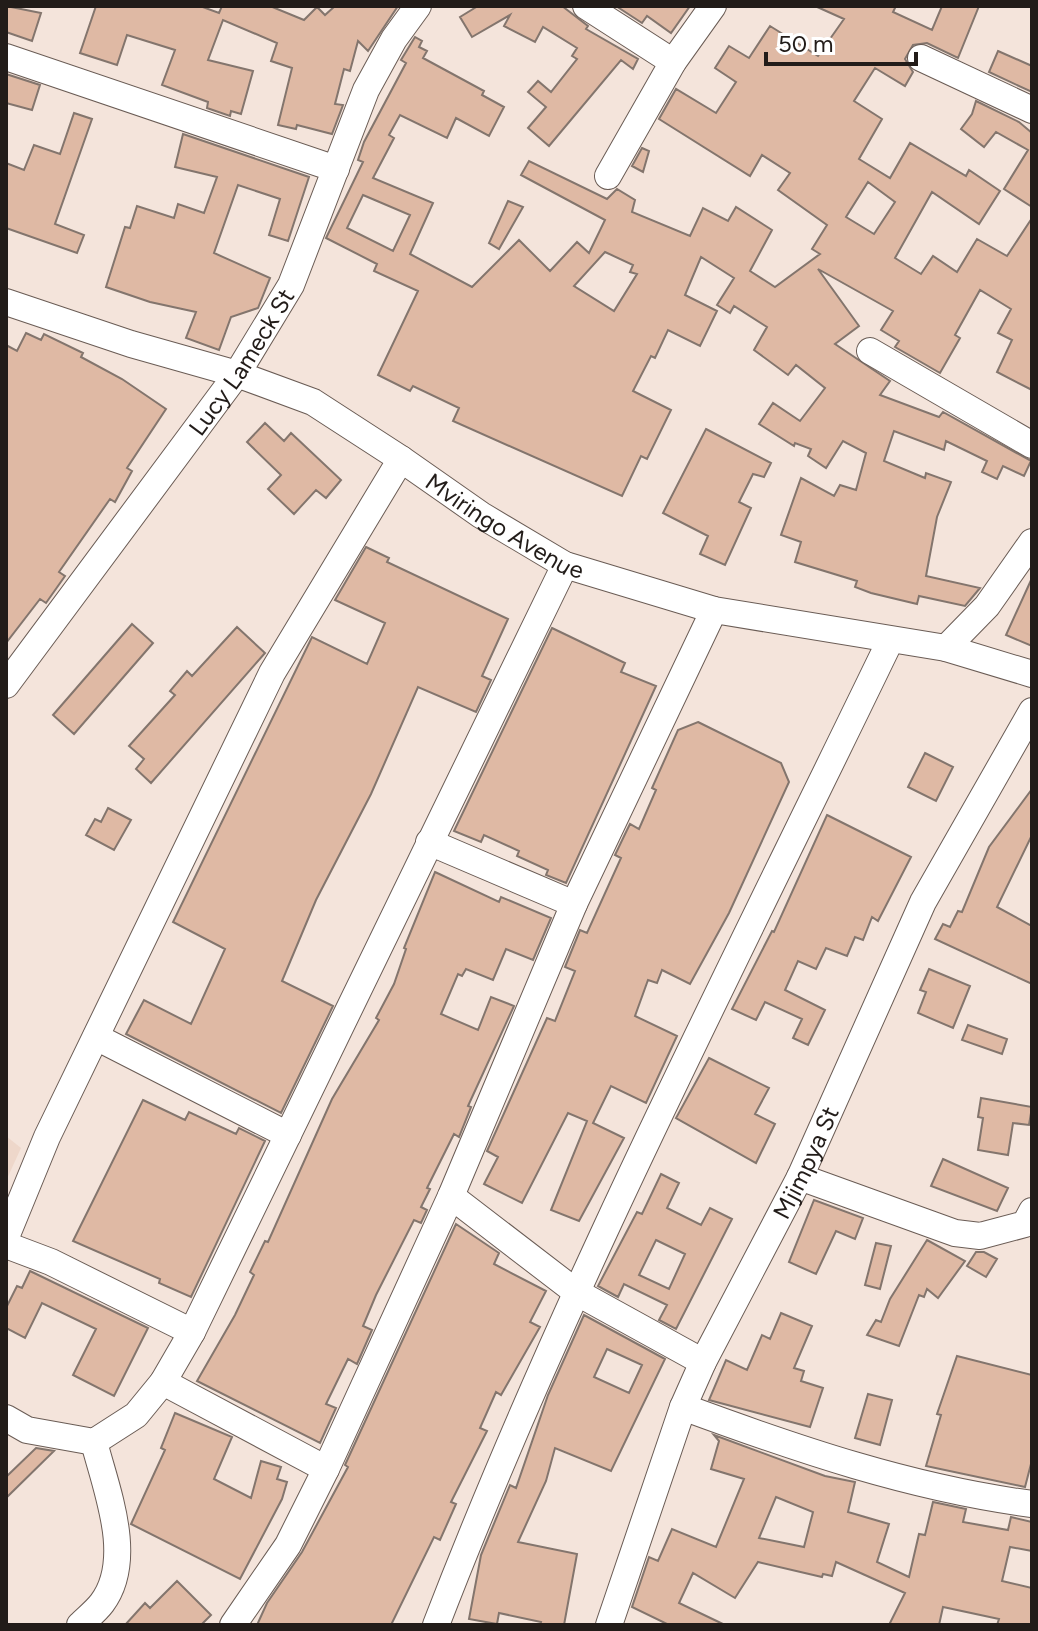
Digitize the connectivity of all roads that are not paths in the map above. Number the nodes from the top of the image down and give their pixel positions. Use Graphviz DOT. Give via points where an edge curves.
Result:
graph roads {
  1 [pos="418,6"];
  2 [pos="586,6"];
  3 [pos="713,6"];
  4 [pos="6,57"];
  5 [pos="921,58"];
  6 [pos="673,62"];
  7 [pos="1032,110"];
  8 [pos="336,169"];
  9 [pos="608,176"];
  10 [pos="6,302"];
  11 [pos="870,351"];
  12 [pos="237,374"];
  13 [pos="1032,445"];
  14 [pos="401,459"];
  15 [pos="1032,542"];
  16 [pos="565,565"];
  17 [pos="714,610"];
  18 [pos="890,641"];
  19 [pos="946,648"];
  20 [pos="1032,674"];
  21 [pos="6,685"];
  22 [pos="1032,711"];
  23 [pos="429,842"];
  24 [pos="574,904"];
  25 [pos="96,1037"];
  26 [pos="288,1135"];
  27 [pos="800,1177"];
  28 [pos="451,1196"];
  29 [pos="1030,1220"];
  30 [pos="6,1237"];
  31 [pos="6,1245"];
  32 [pos="576,1292"];
  33 [pos="192,1332"];
  34 [pos="703,1362"];
  35 [pos="163,1382"];
  36 [pos="683,1407"];
  37 [pos="6,1418"];
  38 [pos="94,1442"];
  39 [pos="326,1469"];
  40 [pos="1032,1504"];
  41 [pos="80,1625"];
  42 [pos="233,1625"];
  43 [pos="436,1625"];
  44 [pos="610,1625"];
  1 -- 8 [label="street, Lucy Lameck St" via="366,90"];
  2 -- 6 [label="street"];
  3 -- 6 [label="street"];
  4 -- 8 [label="street"];
  5 -- 7 [label="street"];
  6 -- 9 [label="street"];
  8 -- 12 [label="street, Lucy Lameck St" via="291,285"];
  10 -- 12 [label="street, Mviringo Avenue"];
  11 -- 13 [label="street"];
  12 -- 14 [label="street, Mviringo Avenue" via="313,402"];
  12 -- 21 [label="street, Lucy Lameck St"];
  14 -- 16 [label="street, Mviringo Avenue"];
  14 -- 25 [label="street" via="272,673"];
  15 -- 19 [label="street" via="987,606"];
  16 -- 17 [label="street, Mviringo Avenue"];
  16 -- 23 [label="street"];
  17 -- 18 [label="street, Mviringo Avenue"];
  17 -- 24 [label="street"];
  18 -- 19 [label="street, Mviringo Avenue"];
  18 -- 32 [label="street"];
  19 -- 20 [label="street, Mviringo Avenue"];
  22 -- 27 [label="street, Mjimpya St" via="923,902"];
  23 -- 24 [label="street"];
  23 -- 26 [label="street"];
  24 -- 28 [label="street"];
  25 -- 26 [label="street"];
  25 -- 30 [label="street"];
  26 -- 33 [label="street"];
  27 -- 29 [label="street" via="955,1233 980,1236"];
  27 -- 34 [label="street, Mjimpya St"];
  28 -- 32 [label="street"];
  28 -- 39 [label="street"];
  31 -- 33 [label="street"];
  32 -- 34 [label="street"];
  32 -- 43 [label="street"];
  33 -- 35 [label="street"];
  34 -- 36 [label="street, Mjimpya St"];
  35 -- 38 [label="street" via="136,1415"];
  35 -- 39 [label="street"];
  36 -- 40 [label="street" via="807,1452 903,1479"];
  36 -- 44 [label="street, Mjimpya St"];
  37 -- 38 [label="street" via="27,1430"];
  38 -- 41 [label="street" via="113,1519 117,1565 103,1602"];
  39 -- 42 [label="street" via="288,1545"];
}
